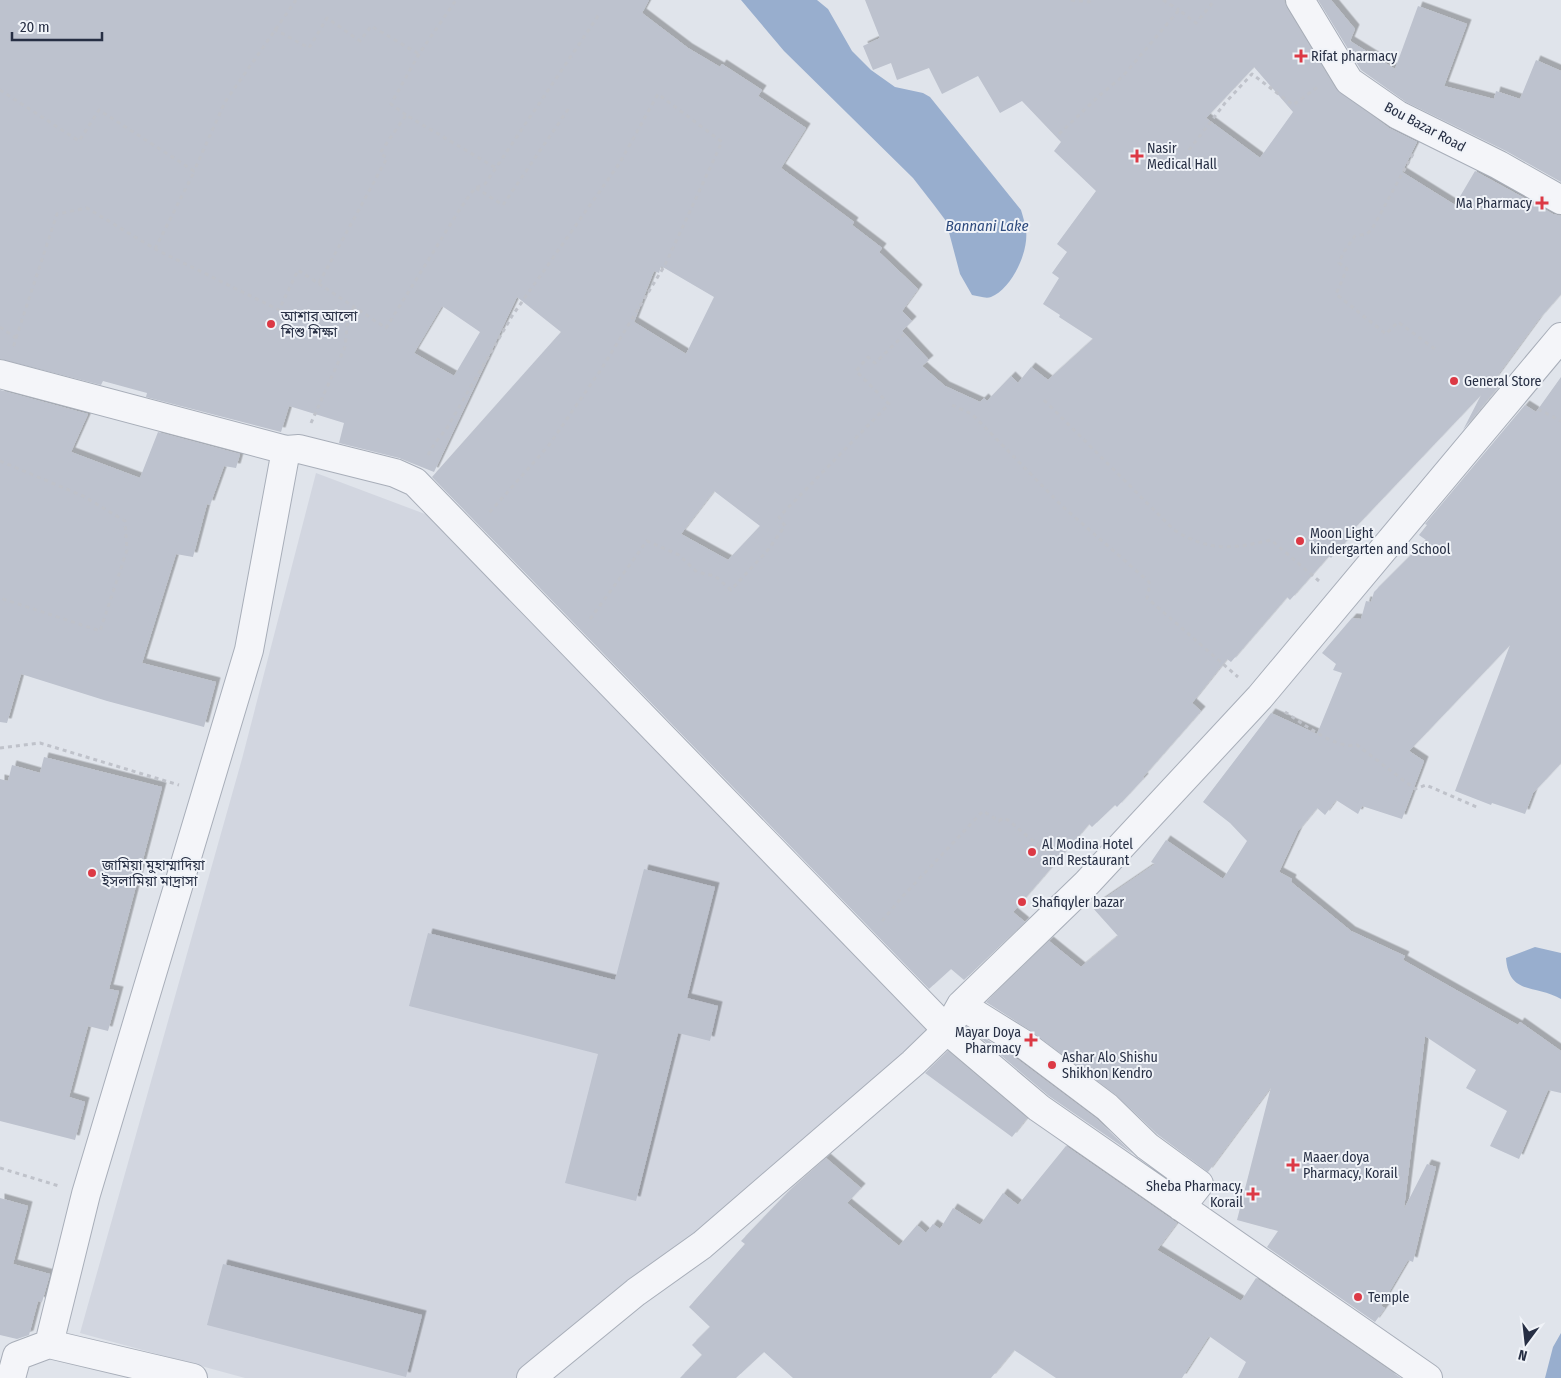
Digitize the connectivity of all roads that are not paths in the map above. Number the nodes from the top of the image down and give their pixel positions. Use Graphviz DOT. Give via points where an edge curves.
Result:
graph roads {
  1 [pos="1300,0"];
  2 [pos="1561,200"];
  3 [pos="1561,337"];
  4 [pos="0,374"];
  5 [pos="292,450"];
  6 [pos="961,1005"];
  7 [pos="947,1030"];
  8 [pos="1181,1207"];
  9 [pos="49,1344"];
  10 [pos="9,1361"];
  11 [pos="193,1378"];
  12 [pos="531,1378"];
  13 [pos="1428,1378"];
  1 -- 2 [label="street, Bou Bazar Road" via="1349,81 1398,115"];
  3 -- 6 [label="street" via="1260,697 1088,883"];
  4 -- 5 [label="street"];
  5 -- 7 [label="street" via="394,472 415,482"];
  5 -- 9 [label="street" via="249,650 86,1194"];
  6 -- 7 [label="street"];
  6 -- 8 [label="street" via="1022,1043 1106,1107 1147,1146 1199,1184"];
  7 -- 8 [label="street" via="1039,1108"];
  7 -- 12 [label="street" via="702,1245 636,1292"];
  8 -- 13 [label="street"];
  9 -- 10 [label="street"];
  9 -- 11 [label="street"];
}
